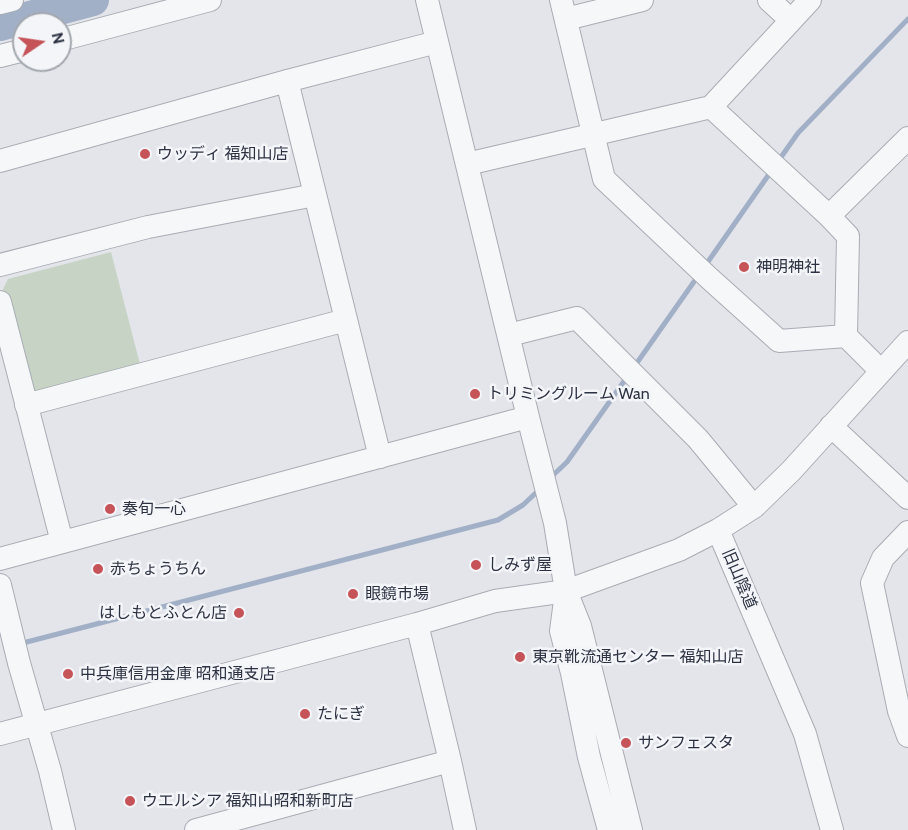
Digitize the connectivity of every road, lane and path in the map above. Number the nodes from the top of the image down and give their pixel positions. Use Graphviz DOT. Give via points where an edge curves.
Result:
graph roads {
  1 [pos="12,0"];
  2 [pos="210,0"];
  3 [pos="427,0"];
  4 [pos="642,0"];
  5 [pos="769,0"];
  6 [pos="810,0"];
  7 [pos="0,3"];
  8 [pos="564,9"];
  9 [pos="791,20"];
  10 [pos="72,37"];
  11 [pos="437,42"];
  12 [pos="287,81"];
  13 [pos="711,107"];
  14 [pos="592,136"];
  15 [pos="908,138"];
  16 [pos="0,161"];
  17 [pos="467,164"];
  18 [pos="315,195"];
  19 [pos="830,216"];
  20 [pos="0,265"];
  21 [pos="0,302"];
  22 [pos="346,320"];
  23 [pos="509,335"];
  24 [pos="846,336"];
  25 [pos="908,342"];
  26 [pos="7,356"];
  27 [pos="881,371"];
  28 [pos="26,405"];
  29 [pos="528,417"];
  30 [pos="831,426"];
  31 [pos="380,458"];
  32 [pos="908,498"];
  33 [pos="754,507"];
  34 [pos="718,530"];
  35 [pos="908,532"];
  36 [pos="62,542"];
  37 [pos="0,559"];
  38 [pos="0,585"];
  39 [pos="566,591"];
  40 [pos="417,624"];
  41 [pos="903,706"];
  42 [pos="38,724"];
  43 [pos="0,734"];
  44 [pos="908,736"];
  45 [pos="450,760"];
  46 [pos="64,830"];
  47 [pos="196,830"];
  48 [pos="465,830"];
  49 [pos="609,830"];
  50 [pos="631,830"];
  51 [pos="832,830"];
  1 -- 7 [label="street"];
  2 -- 10 [label="street"];
  3 -- 11 [label="street"];
  4 -- 8 [label="street"];
  5 -- 9 [label="street"];
  6 -- 9 [label="street"];
  8 -- 14 [label="street"];
  9 -- 13 [label="street"];
  11 -- 12 [label="street"];
  11 -- 17 [label="street"];
  12 -- 16 [label="street"];
  12 -- 18 [label="street"];
  13 -- 14 [label="street"];
  13 -- 19 [label="street"];
  14 -- 17 [label="street"];
  14 -- 24 [label="street" via="604,178 779,340"];
  15 -- 19 [label="street"];
  17 -- 23 [label="street"];
  18 -- 20 [label="street" via="148,226"];
  18 -- 22 [label="street"];
  19 -- 24 [label="street" via="848,236"];
  21 -- 26 [label="street"];
  22 -- 28 [label="street"];
  22 -- 31 [label="street"];
  23 -- 29 [label="street"];
  23 -- 33 [label="street" via="577,318 698,439"];
  24 -- 27 [label="street"];
  25 -- 27 [label="street, 旧山陰道"];
  26 -- 28 [label="street"];
  27 -- 30 [label="street, 旧山陰道"];
  28 -- 36 [label="street"];
  29 -- 31 [label="street"];
  29 -- 39 [label="street" via="555,523"];
  30 -- 32 [label="street"];
  30 -- 33 [label="street, 旧山陰道"];
  31 -- 36 [label="street"];
  33 -- 34 [label="street, 旧山陰道"];
  34 -- 39 [label="street" via="679,550"];
  34 -- 51 [label="street, 旧山陰道" via="805,734"];
  35 -- 41 [label="street" via="883,558 872,583"];
  36 -- 37 [label="street"];
  38 -- 42 [label="street"];
  39 -- 40 [label="street" via="495,601"];
  39 -- 49 [label="street" via="561,631"];
  39 -- 50 [label="street" via="580,626"];
  40 -- 42 [label="street"];
  40 -- 45 [label="street"];
  41 -- 44 [label="street"];
  42 -- 43 [label="street"];
  42 -- 46 [label="street"];
  45 -- 47 [label="street"];
  45 -- 48 [label="street"];
}
